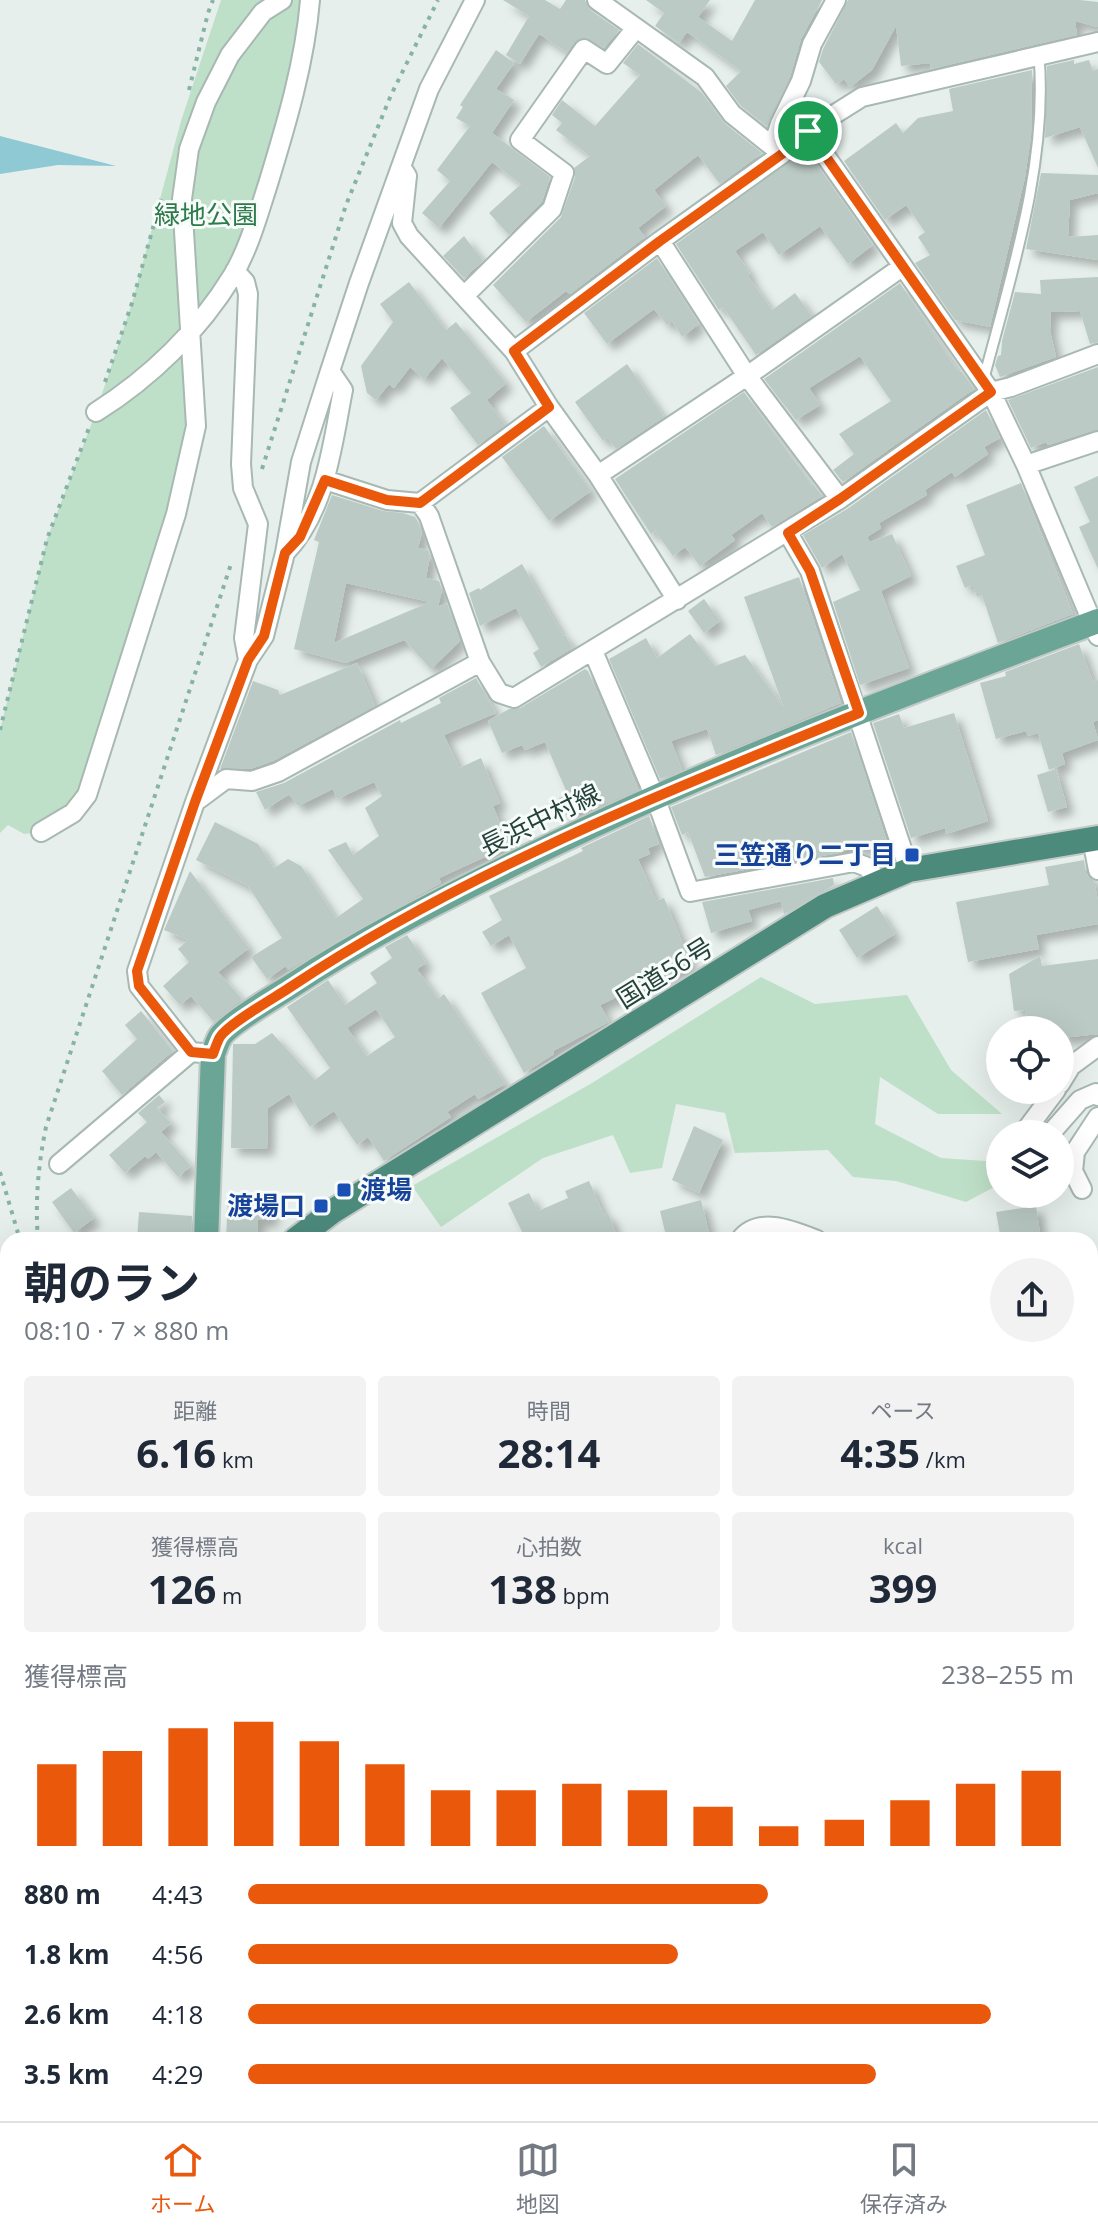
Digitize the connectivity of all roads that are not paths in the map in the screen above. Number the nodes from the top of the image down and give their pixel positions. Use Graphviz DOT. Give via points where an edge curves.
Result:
graph roads {
  1 [pos="282,0"];
  2 [pos="310,0"];
  3 [pos="475,0"];
  4 [pos="597,0"];
  5 [pos="836,0"];
  6 [pos="636,28"];
  7 [pos="1098,42"];
  8 [pos="1039,56"];
  9 [pos="808,131"];
  10 [pos="777,150"];
  11 [pos="402,168"];
  12 [pos="660,241"];
  13 [pos="902,267"];
  14 [pos="235,271"];
  15 [pos="464,296"];
  16 [pos="191,331"];
  17 [pos="514,351"];
  18 [pos="1098,354"];
  19 [pos="330,371"];
  20 [pos="747,376"];
  21 [pos="987,386"];
  22 [pos="549,407"];
  23 [pos="96,412"];
  24 [pos="1098,441"];
  25 [pos="1026,465"];
  26 [pos="598,475"];
  27 [pos="325,480"];
  28 [pos="840,499"];
  29 [pos="420,503"];
  30 [pos="788,533"];
  31 [pos="285,553"];
  32 [pos="677,600"];
  33 [pos="1096,627"];
  34 [pos="593,651"];
  35 [pos="248,660"];
  36 [pos="480,662"];
  37 [pos="859,713"];
  38 [pos="655,797"];
  39 [pos="195,802"];
  40 [pos="41,832"];
  41 [pos="1095,838"];
  42 [pos="909,870"];
  43 [pos="1098,870"];
  44 [pos="878,881"];
  45 [pos="1098,1046"];
  46 [pos="202,1053"];
  47 [pos="1074,1064"];
  48 [pos="1098,1096"];
  49 [pos="1098,1117"];
  50 [pos="1062,1120"];
  51 [pos="59,1164"];
  52 [pos="1082,1189"];
  53 [pos="206,1232"];
  54 [pos="305,1232"];
  55 [pos="748,1232"];
  56 [pos="797,1232"];
  1 -- 16 [label="street" via="263,12 230,55 189,149 182,199"];
  2 -- 14 [label="street" via="285,128 255,226"];
  3 -- 11 [label="street" via="429,89"];
  4 -- 6 [label="street"];
  5 -- 10 [label="street" via="780,124"];
  6 -- 10 [label="street" via="705,77 732,114"];
  6 -- 15 [label="street" via="607,64 584,49 520,140 564,173 552,209"];
  7 -- 8 [label="street"];
  8 -- 9 [label="street" via="862,97"];
  8 -- 21 [label="lane" via="1042,97 1025,219"];
  9 -- 10 [label="street"];
  9 -- 13 [label="street"];
  10 -- 12 [label="street"];
  11 -- 15 [label="street" via="407,176 402,223"];
  11 -- 19 [label="street"];
  12 -- 17 [label="street"];
  12 -- 20 [label="street"];
  13 -- 20 [label="street"];
  13 -- 21 [label="street"];
  14 -- 16 [label="street"];
  14 -- 35 [label="street" via="248,294 243,488 258,524 244,638"];
  15 -- 17 [label="street"];
  16 -- 23 [label="street" via="155,370"];
  16 -- 40 [label="street" via="196,426 176,514 87,795 73,813"];
  17 -- 22 [label="street"];
  18 -- 21 [label="street" via="1011,387"];
  19 -- 27 [label="street" via="343,390"];
  19 -- 31 [label="street" via="301,462"];
  20 -- 26 [label="street"];
  20 -- 28 [label="street"];
  21 -- 25 [label="street"];
  21 -- 28 [label="street"];
  22 -- 26 [label="street"];
  22 -- 29 [label="street"];
  24 -- 25 [label="street"];
  25 -- 33 [label="street"];
  26 -- 32 [label="street"];
  27 -- 29 [label="street" via="387,500"];
  27 -- 31 [label="street" via="300,537"];
  28 -- 30 [label="street"];
  29 -- 36 [label="street"];
  30 -- 32 [label="street"];
  30 -- 37 [label="street" via="810,571"];
  31 -- 35 [label="street" via="264,636"];
  32 -- 34 [label="street"];
  33 -- 37 [label="main road, 長浜中村線"];
  34 -- 36 [label="street" via="514,698 499,693"];
  34 -- 38 [label="street"];
  35 -- 39 [label="street"];
  36 -- 39 [label="street" via="278,772 252,781 226,779"];
  37 -- 38 [label="main road, 長浜中村線"];
  37 -- 42 [label="street"];
  38 -- 44 [label="street" via="690,892 854,862 867,867"];
  38 -- 46 [label="main road, 長浜中村線" via="401,919 315,970"];
  39 -- 46 [label="street" via="137,971 139,986"];
  41 -- 42 [label="highway, 国道56号"];
  41 -- 43 [label="street"];
  42 -- 44 [label="highway, 国道56号"];
  44 -- 54 [label="highway, 国道56号" via="825,906"];
  45 -- 47 [label="street"];
  46 -- 51 [label="street"];
  46 -- 53 [label="main road"];
  48 -- 50 [label="street" via="1080,1100"];
  49 -- 52 [label="street" via="1075,1152 1073,1171"];
  55 -- 56 [label="street" via="764,1227"];
}
